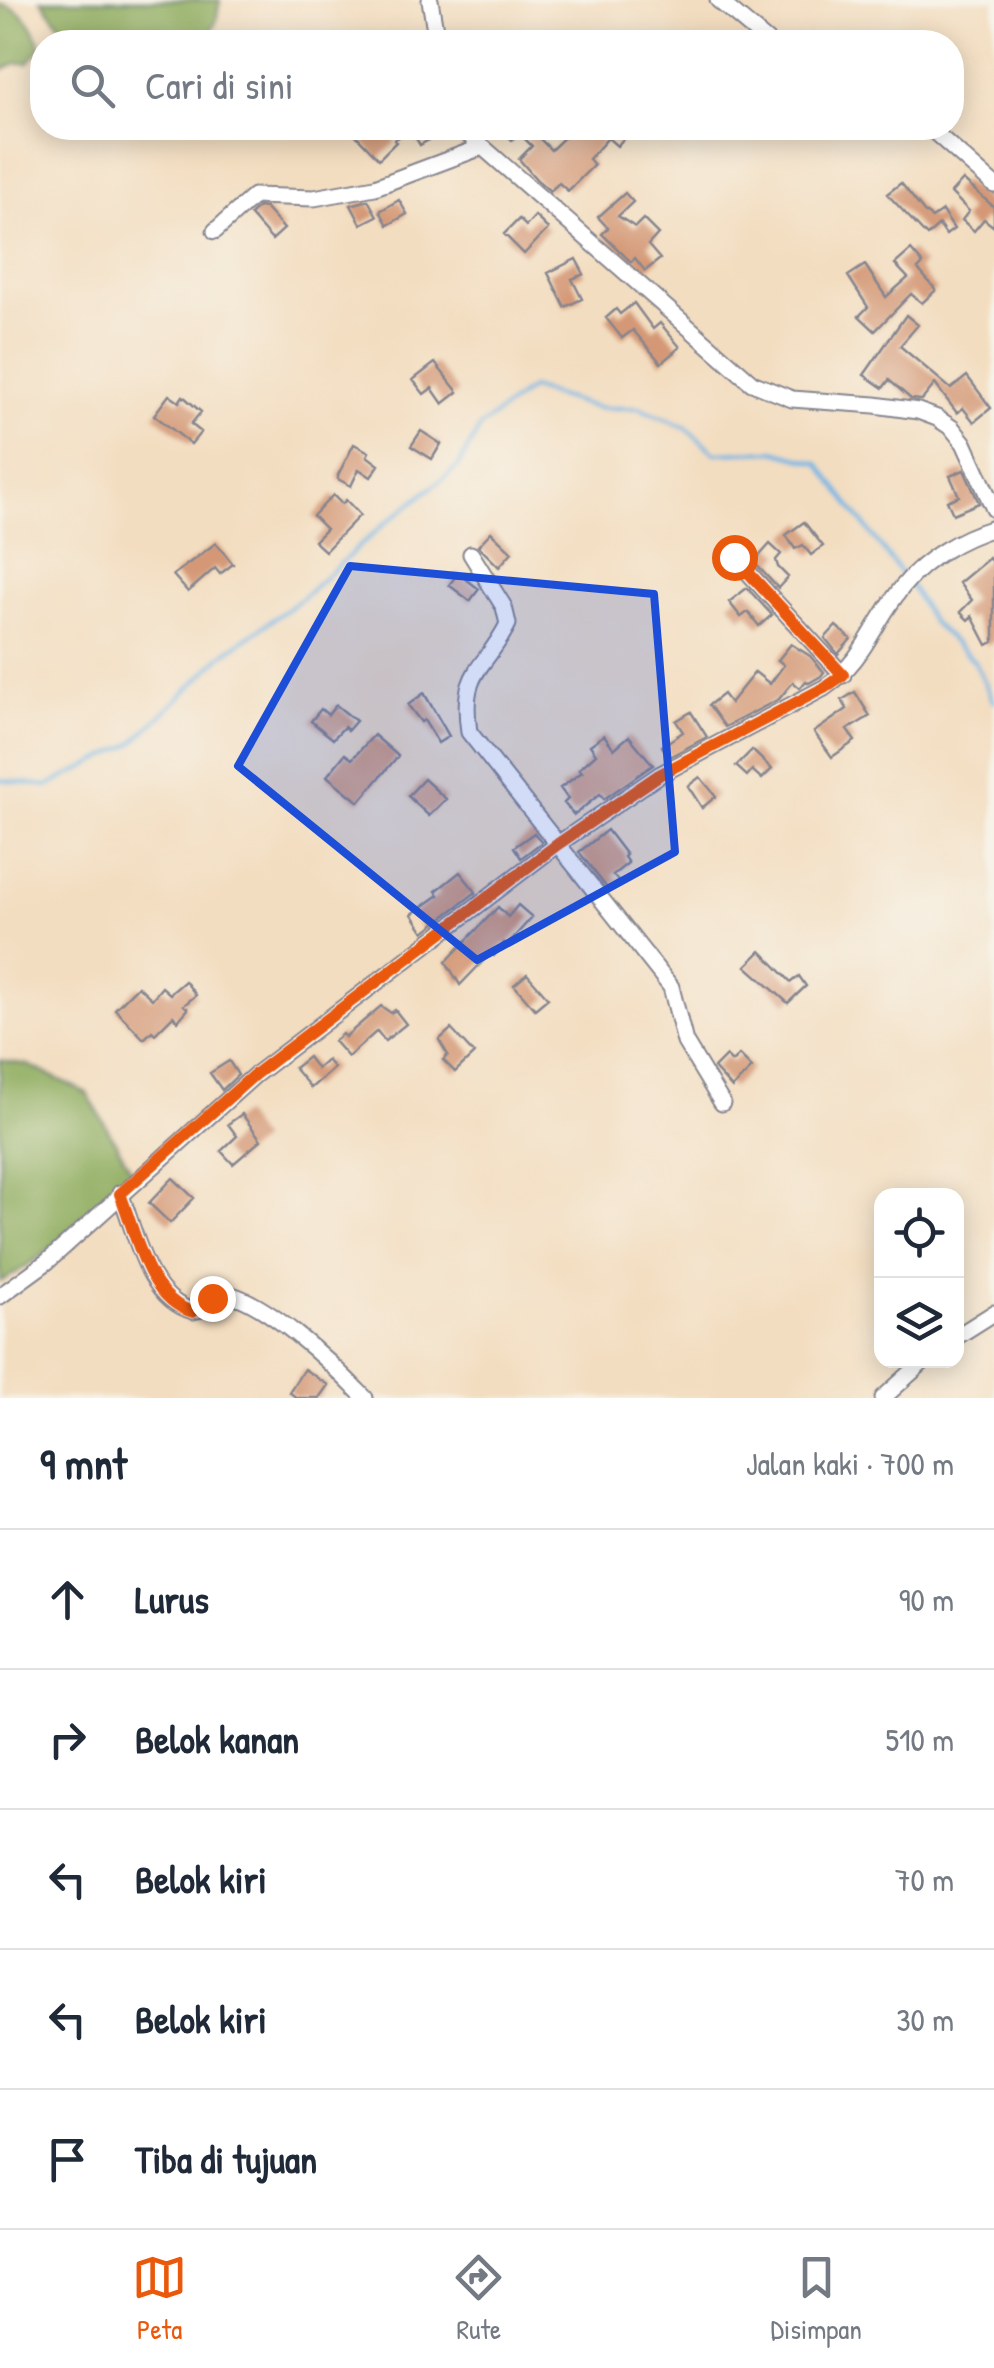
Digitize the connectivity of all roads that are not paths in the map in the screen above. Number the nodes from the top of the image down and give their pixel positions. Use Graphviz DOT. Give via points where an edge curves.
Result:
graph roads {
  1 [pos="430,0"];
  2 [pos="718,0"];
  3 [pos="434,30"];
  4 [pos="754,30"];
  5 [pos="474,140"];
  6 [pos="944,140"];
  7 [pos="482,147"];
  8 [pos="994,184"];
  9 [pos="215,230"];
  10 [pos="994,509"];
  11 [pos="994,528"];
  12 [pos="471,554"];
  13 [pos="734,557"];
  14 [pos="843,675"];
  15 [pos="558,844"];
  16 [pos="722,1102"];
  17 [pos="120,1194"];
  18 [pos="0,1296"];
  19 [pos="994,1313"];
  20 [pos="964,1331"];
  21 [pos="916,1368"];
  22 [pos="365,1398"];
  23 [pos="883,1398"];
  1 -- 3 [label="street"];
  2 -- 4 [label="street"];
  5 -- 7 [label="street"];
  6 -- 8 [label="street"];
  7 -- 9 [label="street" via="375,187 314,198 254,196"];
  7 -- 10 [label="street" via="752,383 792,399 918,411 952,428 976,463"];
  11 -- 14 [label="street" via="961,540 902,586"];
  12 -- 15 [label="street" via="508,624 467,689 469,732"];
  13 -- 14 [label="street"];
  14 -- 15 [label="street" via="659,775"];
  15 -- 16 [label="street" via="671,987 685,1042"];
  15 -- 17 [label="street" via="254,1075"];
  17 -- 18 [label="street"];
  17 -- 22 [label="street" via="166,1297 193,1312 218,1294 232,1295 308,1344"];
  19 -- 20 [label="street"];
  21 -- 23 [label="street"];
}
